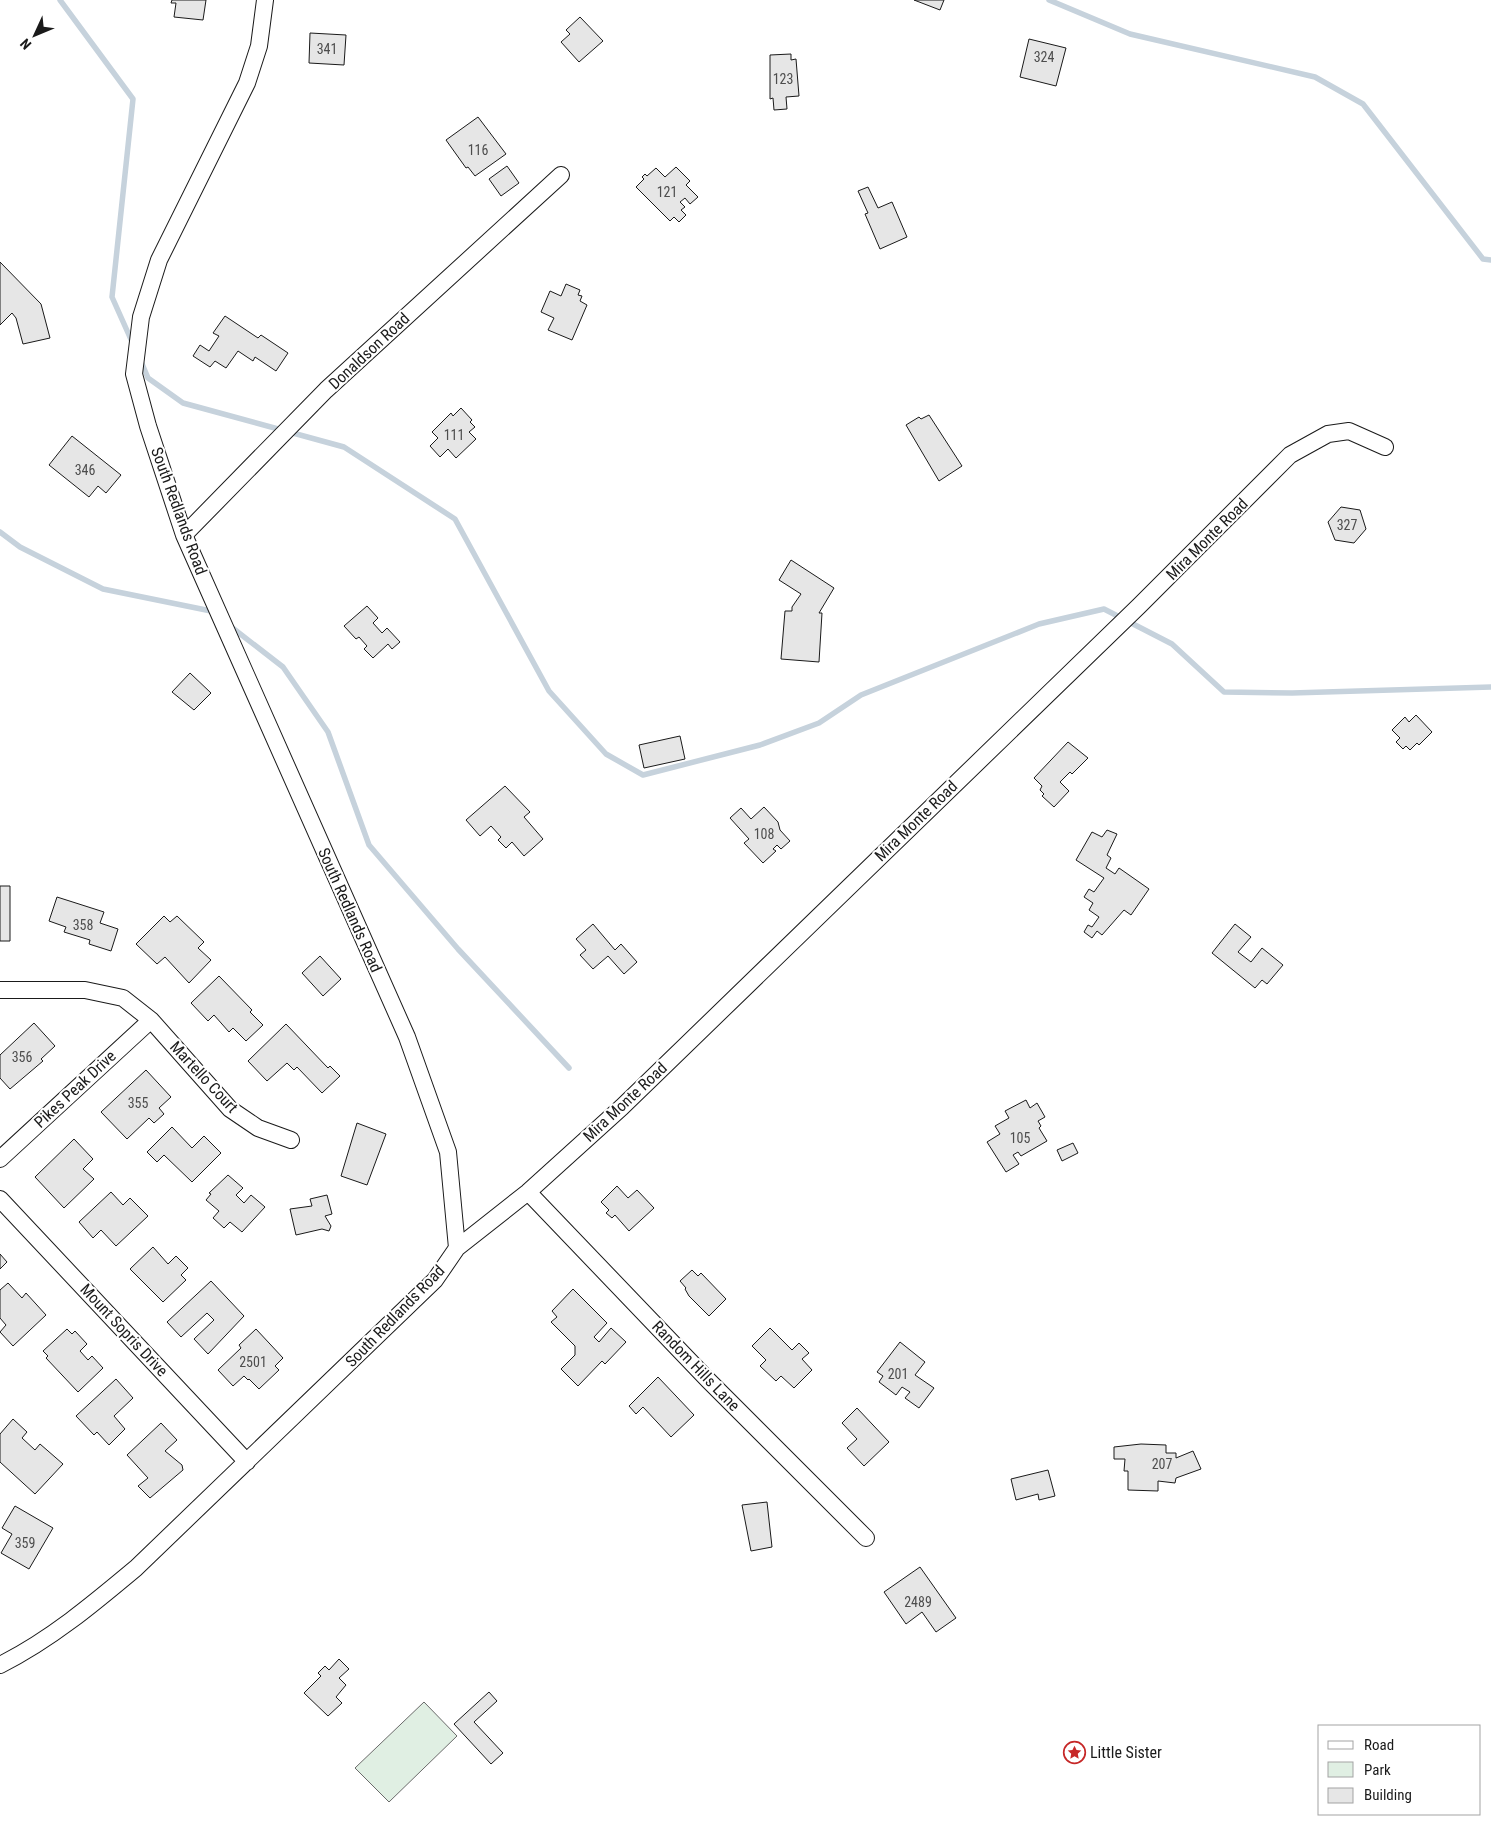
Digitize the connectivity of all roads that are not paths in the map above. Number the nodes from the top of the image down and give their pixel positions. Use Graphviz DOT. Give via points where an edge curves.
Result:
graph roads {
  1 [pos="265,0"];
  2 [pos="561,175"];
  3 [pos="1385,447"];
  4 [pos="184,535"];
  5 [pos="0,990"];
  6 [pos="151,1020"];
  7 [pos="291,1140"];
  8 [pos="0,1159"];
  9 [pos="528,1192"];
  10 [pos="0,1199"];
  11 [pos="458,1248"];
  12 [pos="248,1462"];
  13 [pos="866,1538"];
  14 [pos="0,1665"];
  1 -- 4 [label="street, South Redlands Road" via="259,46 247,83 159,260 141,317 134,374"];
  2 -- 4 [label="street, Donaldson Road" via="326,390"];
  3 -- 9 [label="street, Mira Monte Road" via="1349,431 1328,434 1290,455 1139,606 628,1101"];
  4 -- 11 [label="street, South Redlands Road" via="407,1037 448,1152"];
  5 -- 6 [label="street, Martello Court" via="85,990 123,998"];
  6 -- 7 [label="street, Martello Court" via="230,1109 258,1128"];
  6 -- 8 [label="street, Pikes Peak Drive"];
  9 -- 11 [label="street, Mira Monte Road"];
  9 -- 13 [label="street, Random Hills Lane" via="708,1380"];
  10 -- 12 [label="street, Mount Sopris Drive"];
  11 -- 12 [label="street, South Redlands Road" via="435,1280"];
  12 -- 14 [label="street, South Redlands Road" via="136,1568 86,1610"];
}
